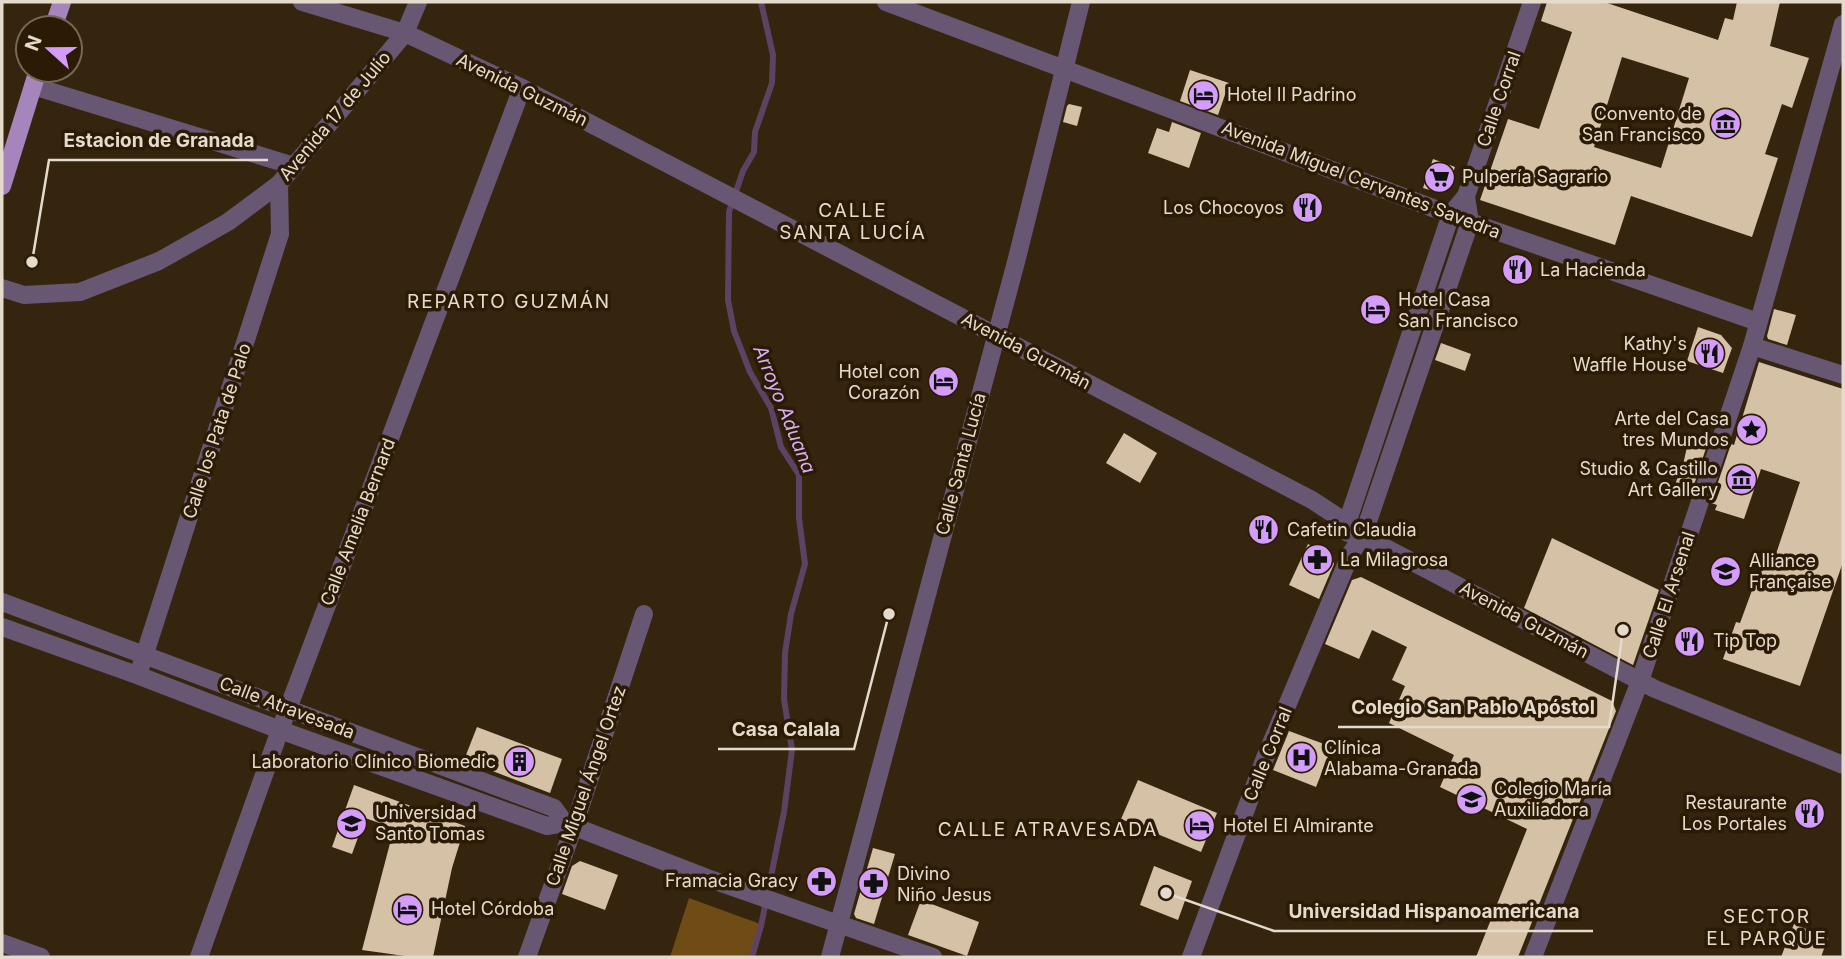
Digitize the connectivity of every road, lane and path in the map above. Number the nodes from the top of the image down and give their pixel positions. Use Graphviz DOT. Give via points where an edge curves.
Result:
graph roads {
  1 [pos="302,2"];
  2 [pos="418,2"];
  3 [pos="886,2"];
  4 [pos="1081,2"];
  5 [pos="1532,2"];
  6 [pos="1843,24"];
  7 [pos="405,33"];
  8 [pos="1064,70"];
  9 [pos="34,84"];
  10 [pos="54,84"];
  11 [pos="522,88"];
  12 [pos="294,166"];
  13 [pos="279,184"];
  14 [pos="2,186"];
  15 [pos="1466,196"];
  16 [pos="1451,214"];
  17 [pos="1470,222"];
  18 [pos="2,288"];
  19 [pos="1758,323"];
  20 [pos="995,334"];
  21 [pos="1752,346"];
  22 [pos="1843,375"];
  23 [pos="1347,523"];
  24 [pos="1363,536"];
  25 [pos="1351,554"];
  26 [pos="2,602"];
  27 [pos="21,609"];
  28 [pos="644,614"];
  29 [pos="7,629"];
  30 [pos="145,654"];
  31 [pos="137,675"];
  32 [pos="1640,681"];
  33 [pos="288,709"];
  34 [pos="280,730"];
  35 [pos="433,763"];
  36 [pos="1843,765"];
  37 [pos="427,783"];
  38 [pos="569,825"];
  39 [pos="838,925"];
  40 [pos="2,943"];
  41 [pos="41,957"];
  42 [pos="199,957"];
  43 [pos="527,957"];
  44 [pos="830,957"];
  45 [pos="933,957"];
  46 [pos="1191,957"];
  47 [pos="1533,957"];
  1 -- 7 [label="street, Avenida Guzmán"];
  2 -- 7 [label="street, Avenida 17 de Julio"];
  3 -- 8 [label="street, Avenida Miguel Cervantes Savedra"];
  4 -- 8 [label="street, Calle Santa Lucía"];
  5 -- 15 [label="street, Calle Corral"];
  6 -- 19 [label="street, Calle El Arsenal"];
  7 -- 11 [label="street, Avenida Guzmán"];
  7 -- 12 [label="street, Avenida 17 de Julio"];
  8 -- 16 [label="street, Avenida Miguel Cervantes Savedra"];
  8 -- 20 [label="street, Calle Santa Lucía"];
  9 -- 14 [label="main road"];
  10 -- 12 [label="street"];
  11 -- 20 [label="street, Avenida Guzmán"];
  11 -- 33 [label="street, Calle Amelia Bernard"];
  12 -- 13 [label="street, Avenida 17 de Julio"];
  13 -- 18 [label="street, Avenida 17 de Julio" via="228,222 159,261 80,292 24,295"];
  13 -- 30 [label="street, Calle los Pata de Palo" via="280,234"];
  15 -- 16 [label="street, Calle Corral"];
  15 -- 17 [label="street, Calle Corral"];
  16 -- 17 [label="street, Avenida Miguel Cervantes Savedra"];
  16 -- 23 [label="street, Calle Corral"];
  17 -- 19 [label="street, Avenida Miguel Cervantes Savedra"];
  17 -- 24 [label="street, Calle Corral"];
  19 -- 21 [label="street, Calle El Arsenal"];
  20 -- 23 [label="street, Avenida Guzmán" via="1312,500"];
  20 -- 39 [label="street, Calle Santa Lucía"];
  21 -- 22 [label="street"];
  21 -- 32 [label="street, Calle El Arsenal"];
  23 -- 24 [label="street, Avenida Guzmán"];
  23 -- 25 [label="street, Calle Corral"];
  24 -- 25 [label="street, Calle Corral"];
  24 -- 32 [label="street, Avenida Guzmán"];
  25 -- 46 [label="street, Calle Corral" via="1265,758"];
  26 -- 27 [label="street, Calle Atravesada"];
  27 -- 29 [label="street"];
  27 -- 30 [label="street, Calle Atravesada"];
  28 -- 38 [label="street, Calle Miguel Ángel Ortez"];
  29 -- 31 [label="street, Calle Atravesada"];
  30 -- 31 [label="street, Calle los Pata de Palo"];
  30 -- 33 [label="street, Calle Atravesada"];
  31 -- 34 [label="street, Calle Atravesada"];
  32 -- 36 [label="street, Avenida Guzmán"];
  32 -- 47 [label="street, Calle El Arsenal"];
  33 -- 34 [label="street, Calle Amelia Bernard"];
  33 -- 35 [label="street, Calle Atravesada"];
  34 -- 37 [label="street, Calle Atravesada"];
  34 -- 42 [label="street, Calle Amelia Bernard"];
  35 -- 37 [label="street"];
  35 -- 38 [label="street, Calle Atravesada" via="554,808"];
  37 -- 38 [label="street, Calle Atravesada" via="547,827"];
  38 -- 39 [label="street, Calle Atravesada"];
  38 -- 43 [label="street, Calle Miguel Ángel Ortez"];
  39 -- 44 [label="street, Calle Santa Lucía"];
  39 -- 45 [label="street, Calle Atravesada"];
  40 -- 41 [label="street"];
}
